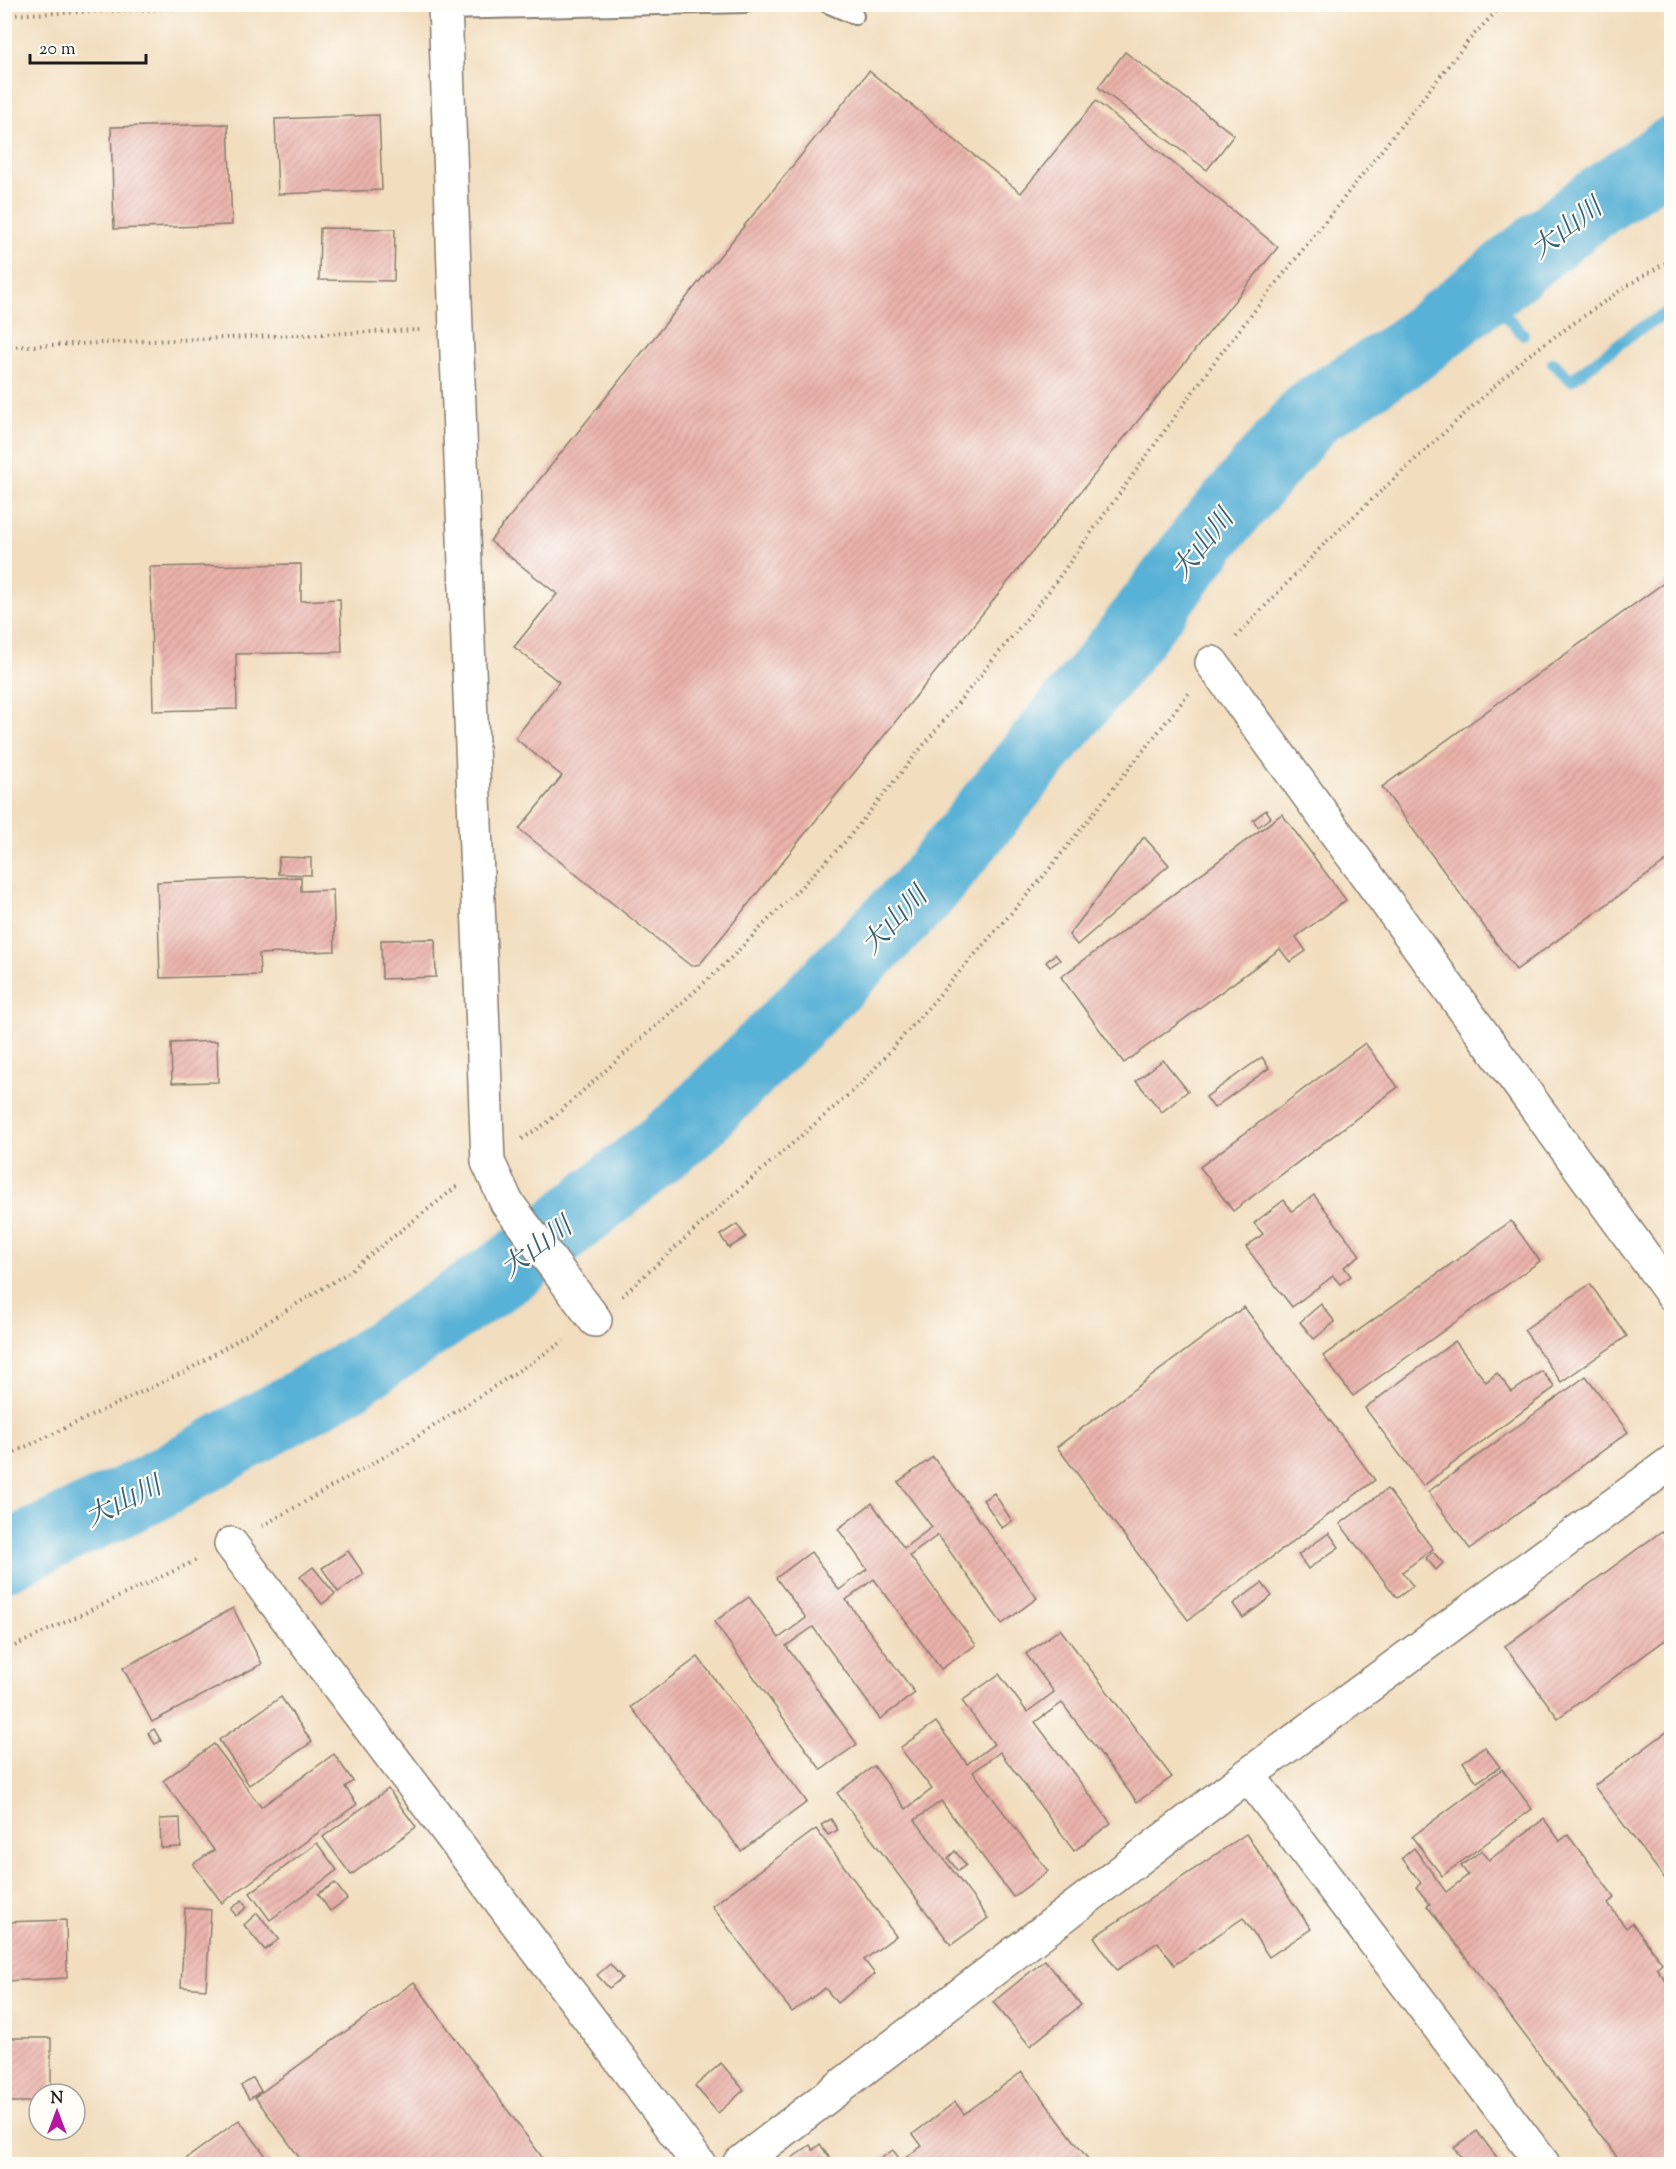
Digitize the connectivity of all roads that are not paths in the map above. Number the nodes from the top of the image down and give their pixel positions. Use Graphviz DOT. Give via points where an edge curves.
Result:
graph roads {
  1 [pos="745,4"];
  2 [pos="827,4"];
  3 [pos="446,8"];
  4 [pos="855,16"];
  5 [pos="1212,663"];
  6 [pos="1671,1294"];
  7 [pos="595,1320"];
  8 [pos="1671,1462"];
  9 [pos="231,1544"];
  10 [pos="1248,1775"];
  11 [pos="699,2164"];
  12 [pos="739,2164"];
  13 [pos="1543,2164"];
  1 -- 3 [label="lane"];
  2 -- 4 [label="lane"];
  3 -- 7 [label="street" via="488,1162 507,1203"];
  5 -- 6 [label="street"];
  8 -- 10 [label="street"];
  9 -- 11 [label="street"];
  10 -- 12 [label="street"];
  10 -- 13 [label="street"];
}
